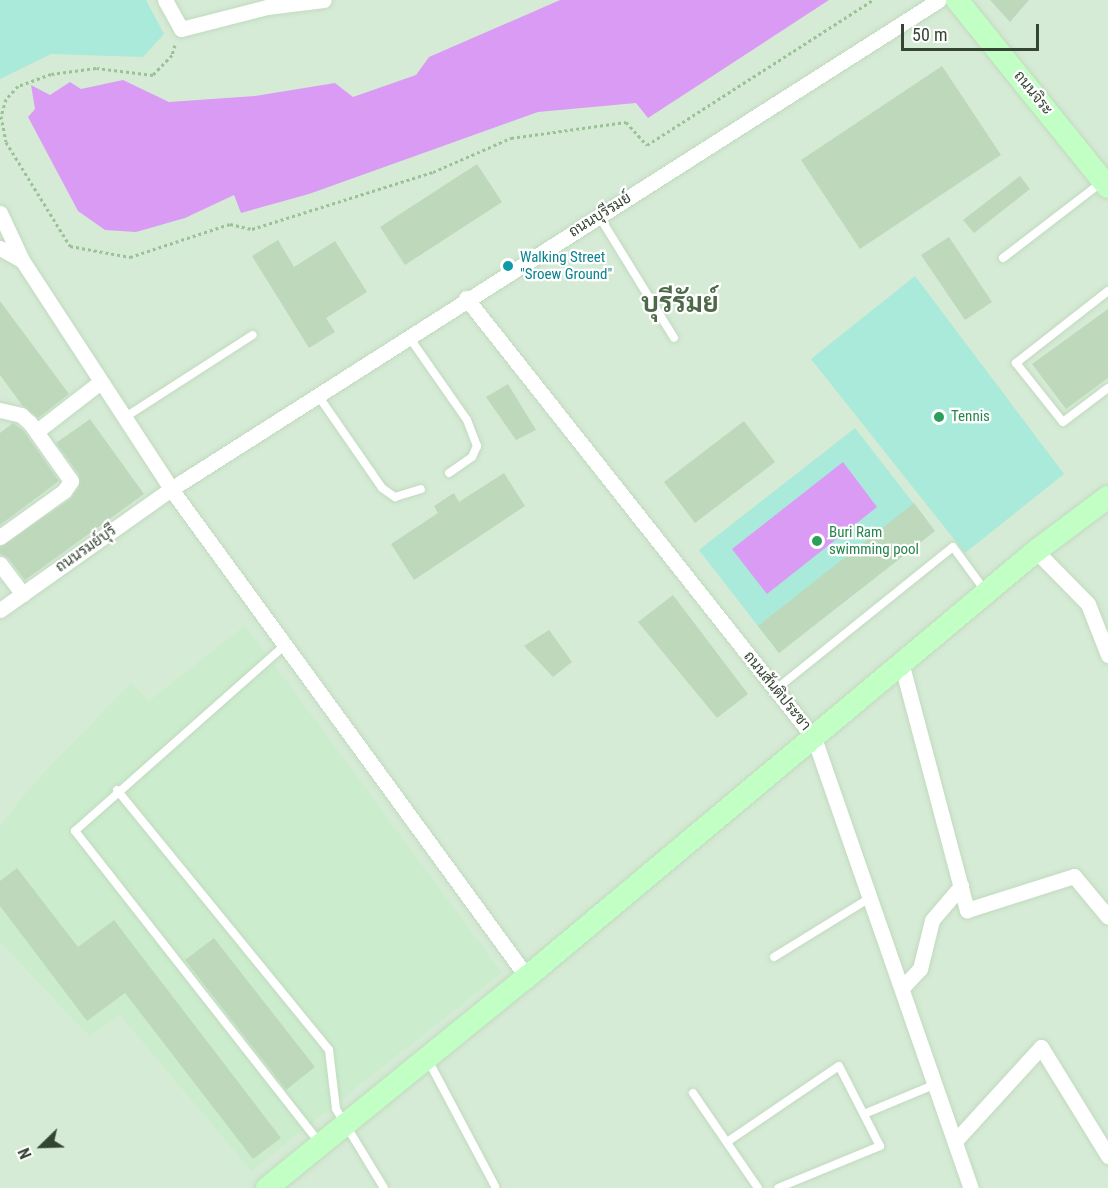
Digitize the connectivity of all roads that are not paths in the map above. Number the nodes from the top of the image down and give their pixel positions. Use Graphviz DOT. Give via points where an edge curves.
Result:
graph roads {
  1 [pos="165,0"];
  2 [pos="324,0"];
  3 [pos="939,0"];
  4 [pos="957,0"];
  5 [pos="1106,184"];
  6 [pos="0,213"];
  7 [pos="599,216"];
  8 [pos="0,248"];
  9 [pos="1003,258"];
  10 [pos="22,260"];
  11 [pos="1108,291"];
  12 [pos="466,298"];
  13 [pos="253,335"];
  14 [pos="408,336"];
  15 [pos="674,338"];
  16 [pos="99,383"];
  17 [pos="1108,388"];
  18 [pos="317,394"];
  19 [pos="0,410"];
  20 [pos="124,418"];
  21 [pos="37,431"];
  22 [pos="449,472"];
  23 [pos="171,489"];
  24 [pos="421,489"];
  25 [pos="1108,497"];
  26 [pos="0,537"];
  27 [pos="1036,551"];
  28 [pos="0,564"];
  29 [pos="23,594"];
  30 [pos="987,594"];
  31 [pos="0,610"];
  32 [pos="284,646"];
  33 [pos="1108,655"];
  34 [pos="902,666"];
  35 [pos="775,690"];
  36 [pos="814,738"];
  37 [pos="117,790"];
  38 [pos="961,886"];
  39 [pos="870,898"];
  40 [pos="1108,918"];
  41 [pos="774,957"];
  42 [pos="526,977"];
  43 [pos="902,988"];
  44 [pos="426,1056"];
  45 [pos="936,1084"];
  46 [pos="693,1093"];
  47 [pos="864,1114"];
  48 [pos="345,1123"];
  49 [pos="956,1140"];
  50 [pos="727,1142"];
  51 [pos="320,1143"];
  52 [pos="1108,1156"];
  53 [pos="277,1185"];
  54 [pos="495,1185"];
  55 [pos="384,1188"];
  56 [pos="758,1188"];
  57 [pos="778,1188"];
  58 [pos="971,1188"];
  1 -- 2 [label="street" via="180,29 267,7"];
  3 -- 7 [label="street, ถนนบุรีรมย์"];
  4 -- 5 [label="street, ถนนจิระ"];
  5 -- 9 [label="lane"];
  6 -- 10 [label="street"];
  7 -- 12 [label="street, ถนนบุรีรมย์"];
  7 -- 15 [label="lane"];
  8 -- 10 [label="street"];
  10 -- 16 [label="street"];
  11 -- 17 [label="lane" via="1016,363 1063,422"];
  12 -- 14 [label="street, ถนนบุรีรมย์"];
  12 -- 35 [label="street, ถนนสันติประชา"];
  13 -- 20 [label="lane"];
  14 -- 18 [label="street, ถนนบุรีรมย์"];
  14 -- 22 [label="lane" via="467,420 477,446 472,457"];
  16 -- 20 [label="street"];
  16 -- 21 [label="street"];
  18 -- 23 [label="street, ถนนบุรีรมย์"];
  18 -- 24 [label="lane" via="382,488 395,497"];
  19 -- 21 [label="street" via="21,415"];
  20 -- 23 [label="street"];
  21 -- 26 [label="street" via="71,481 64,491"];
  23 -- 29 [label="street, ถนนรมย์บุรี"];
  23 -- 32 [label="street"];
  25 -- 27 [label="street"];
  27 -- 30 [label="street"];
  27 -- 33 [label="street" via="1088,603"];
  28 -- 29 [label="street"];
  29 -- 31 [label="street, ถนนรมย์บุรี"];
  30 -- 34 [label="street"];
  30 -- 35 [label="lane" via="953,547"];
  32 -- 37 [label="lane"];
  32 -- 42 [label="street"];
  34 -- 36 [label="street"];
  34 -- 38 [label="street"];
  35 -- 36 [label="street, ถนนสันติประชา"];
  36 -- 39 [label="street, ถนนสันติประชา"];
  36 -- 42 [label="street"];
  37 -- 48 [label="lane" via="329,1050 332,1100"];
  37 -- 51 [label="lane" via="75,831"];
  38 -- 40 [label="street" via="967,910 1074,876"];
  38 -- 43 [label="street" via="932,920 920,969"];
  39 -- 41 [label="lane"];
  39 -- 43 [label="street, ถนนสันติประชา"];
  42 -- 44 [label="street"];
  43 -- 45 [label="street, ถนนสันติประชา"];
  44 -- 48 [label="street"];
  44 -- 54 [label="lane"];
  45 -- 47 [label="lane"];
  45 -- 49 [label="street, ถนนสันติประชา"];
  46 -- 50 [label="lane"];
  47 -- 50 [label="lane" via="840,1066"];
  47 -- 57 [label="lane" via="879,1146"];
  48 -- 51 [label="street"];
  48 -- 55 [label="lane"];
  49 -- 52 [label="street" via="1041,1047"];
  49 -- 58 [label="street, ถนนสันติประชา"];
  50 -- 56 [label="lane"];
  51 -- 53 [label="street"];
}
